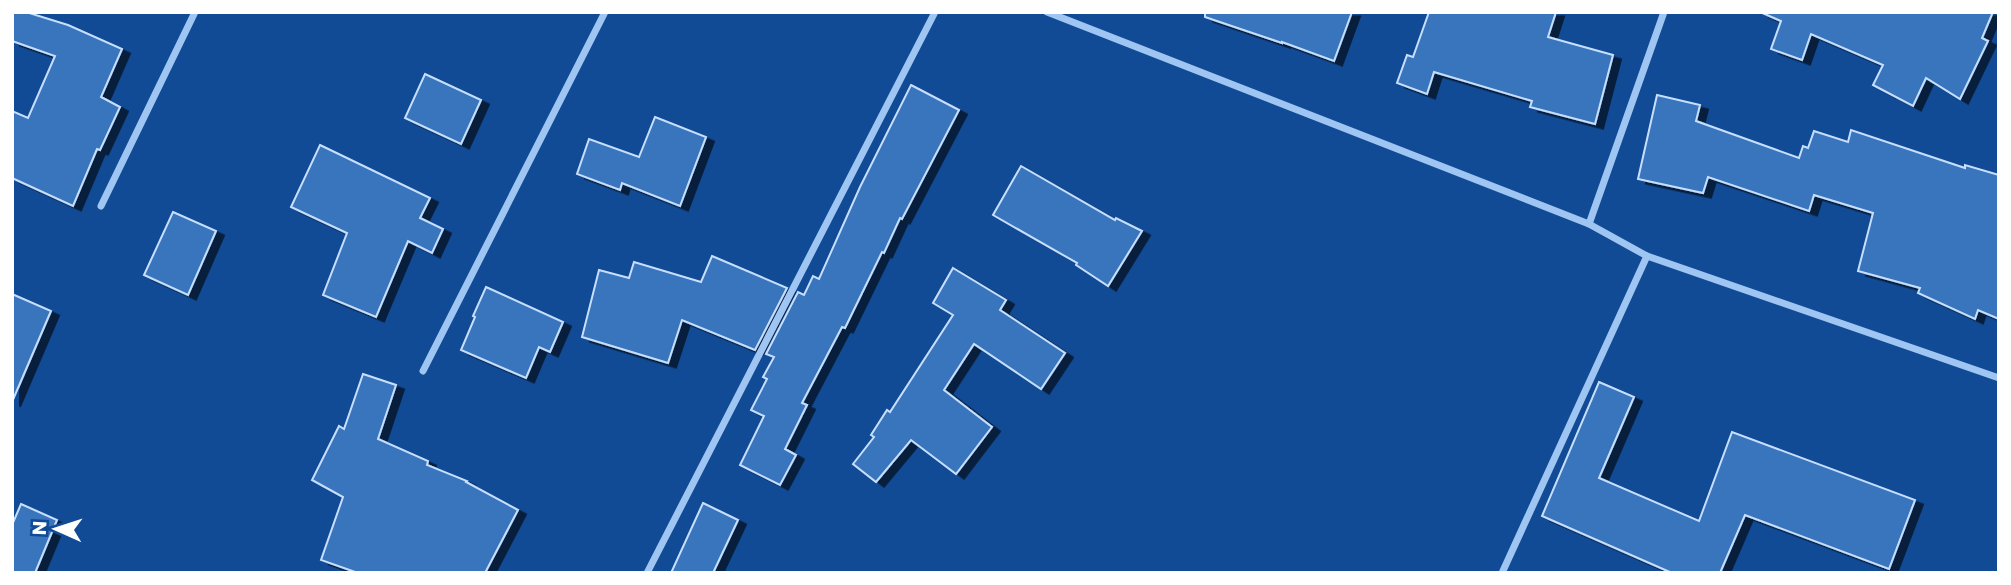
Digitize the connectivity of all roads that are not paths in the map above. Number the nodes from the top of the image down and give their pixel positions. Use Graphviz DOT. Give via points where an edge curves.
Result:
graph roads {
  1 [pos="195,12"];
  2 [pos="604,12"];
  3 [pos="935,12"];
  4 [pos="1047,12"];
  5 [pos="1664,12"];
  6 [pos="102,206"];
  7 [pos="1588,224"];
  8 [pos="1647,256"];
  9 [pos="423,372"];
  10 [pos="1999,378"];
  11 [pos="647,573"];
  12 [pos="1502,573"];
  1 -- 6 [label="street"];
  2 -- 9 [label="street"];
  3 -- 11 [label="street"];
  4 -- 7 [label="street"];
  5 -- 7 [label="street"];
  7 -- 8 [label="street"];
  8 -- 10 [label="street"];
  8 -- 12 [label="street"];
}
